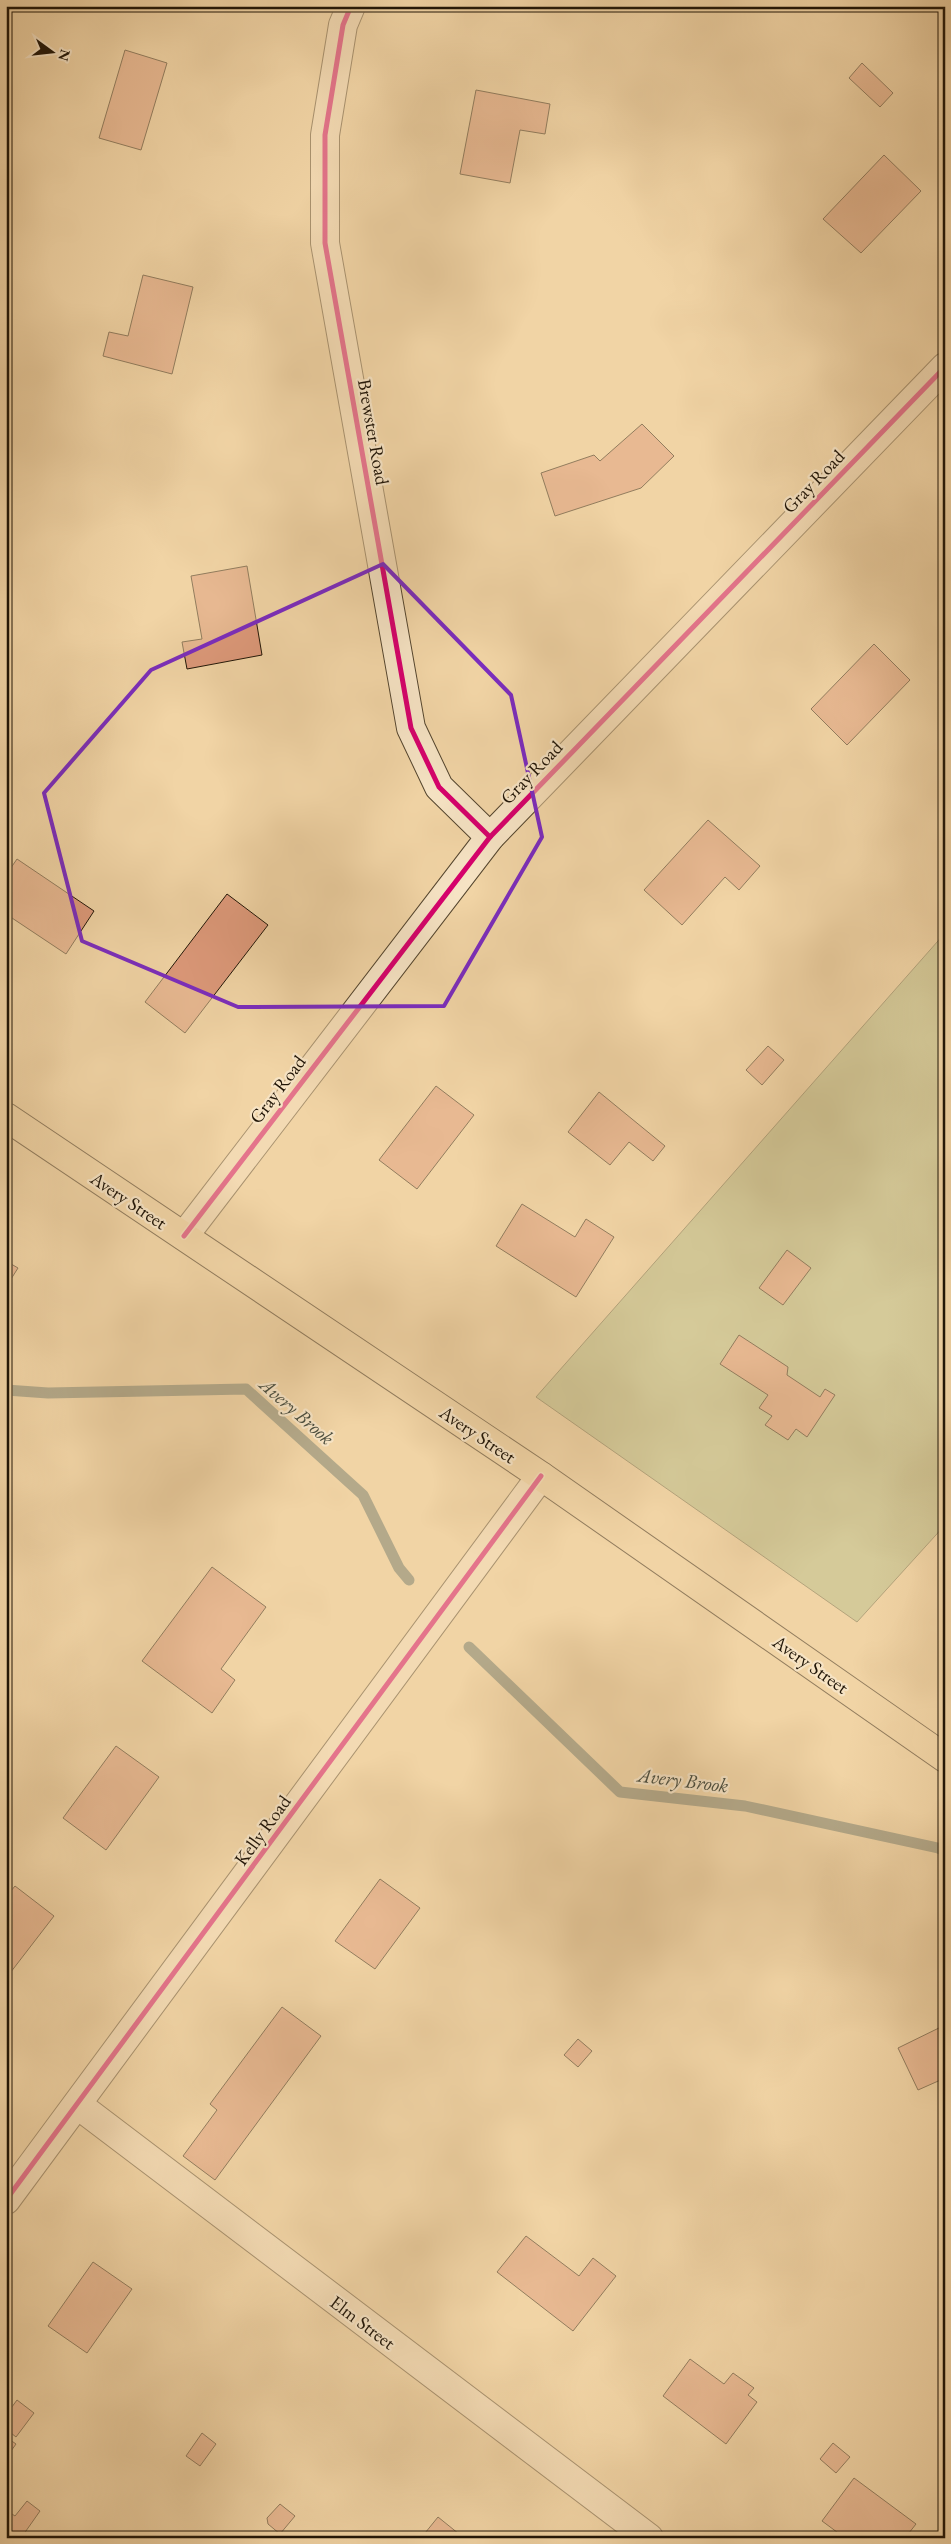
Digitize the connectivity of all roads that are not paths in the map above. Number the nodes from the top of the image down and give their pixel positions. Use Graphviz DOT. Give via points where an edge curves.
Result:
graph roads {
  1 [pos="350,6"];
  2 [pos="945,367"];
  3 [pos="490,837"];
  4 [pos="6,1117"];
  5 [pos="184,1236"];
  6 [pos="541,1476"];
  7 [pos="945,1758"];
  8 [pos="78,2105"];
  9 [pos="6,2200"];
  10 [pos="649,2538"];
  1 -- 3 [label="street, Brewster Road" via="325,134 325,243 411,728 439,787"];
  2 -- 3 [label="street, Gray Road"];
  3 -- 5 [label="street, Gray Road"];
  4 -- 5 [label="main road, Avery Street"];
  5 -- 6 [label="main road, Avery Street"];
  6 -- 7 [label="main road, Avery Street"];
  6 -- 8 [label="street, Kelly Road"];
  8 -- 9 [label="street, Kelly Road"];
  8 -- 10 [label="street, Elm Street"];
}
